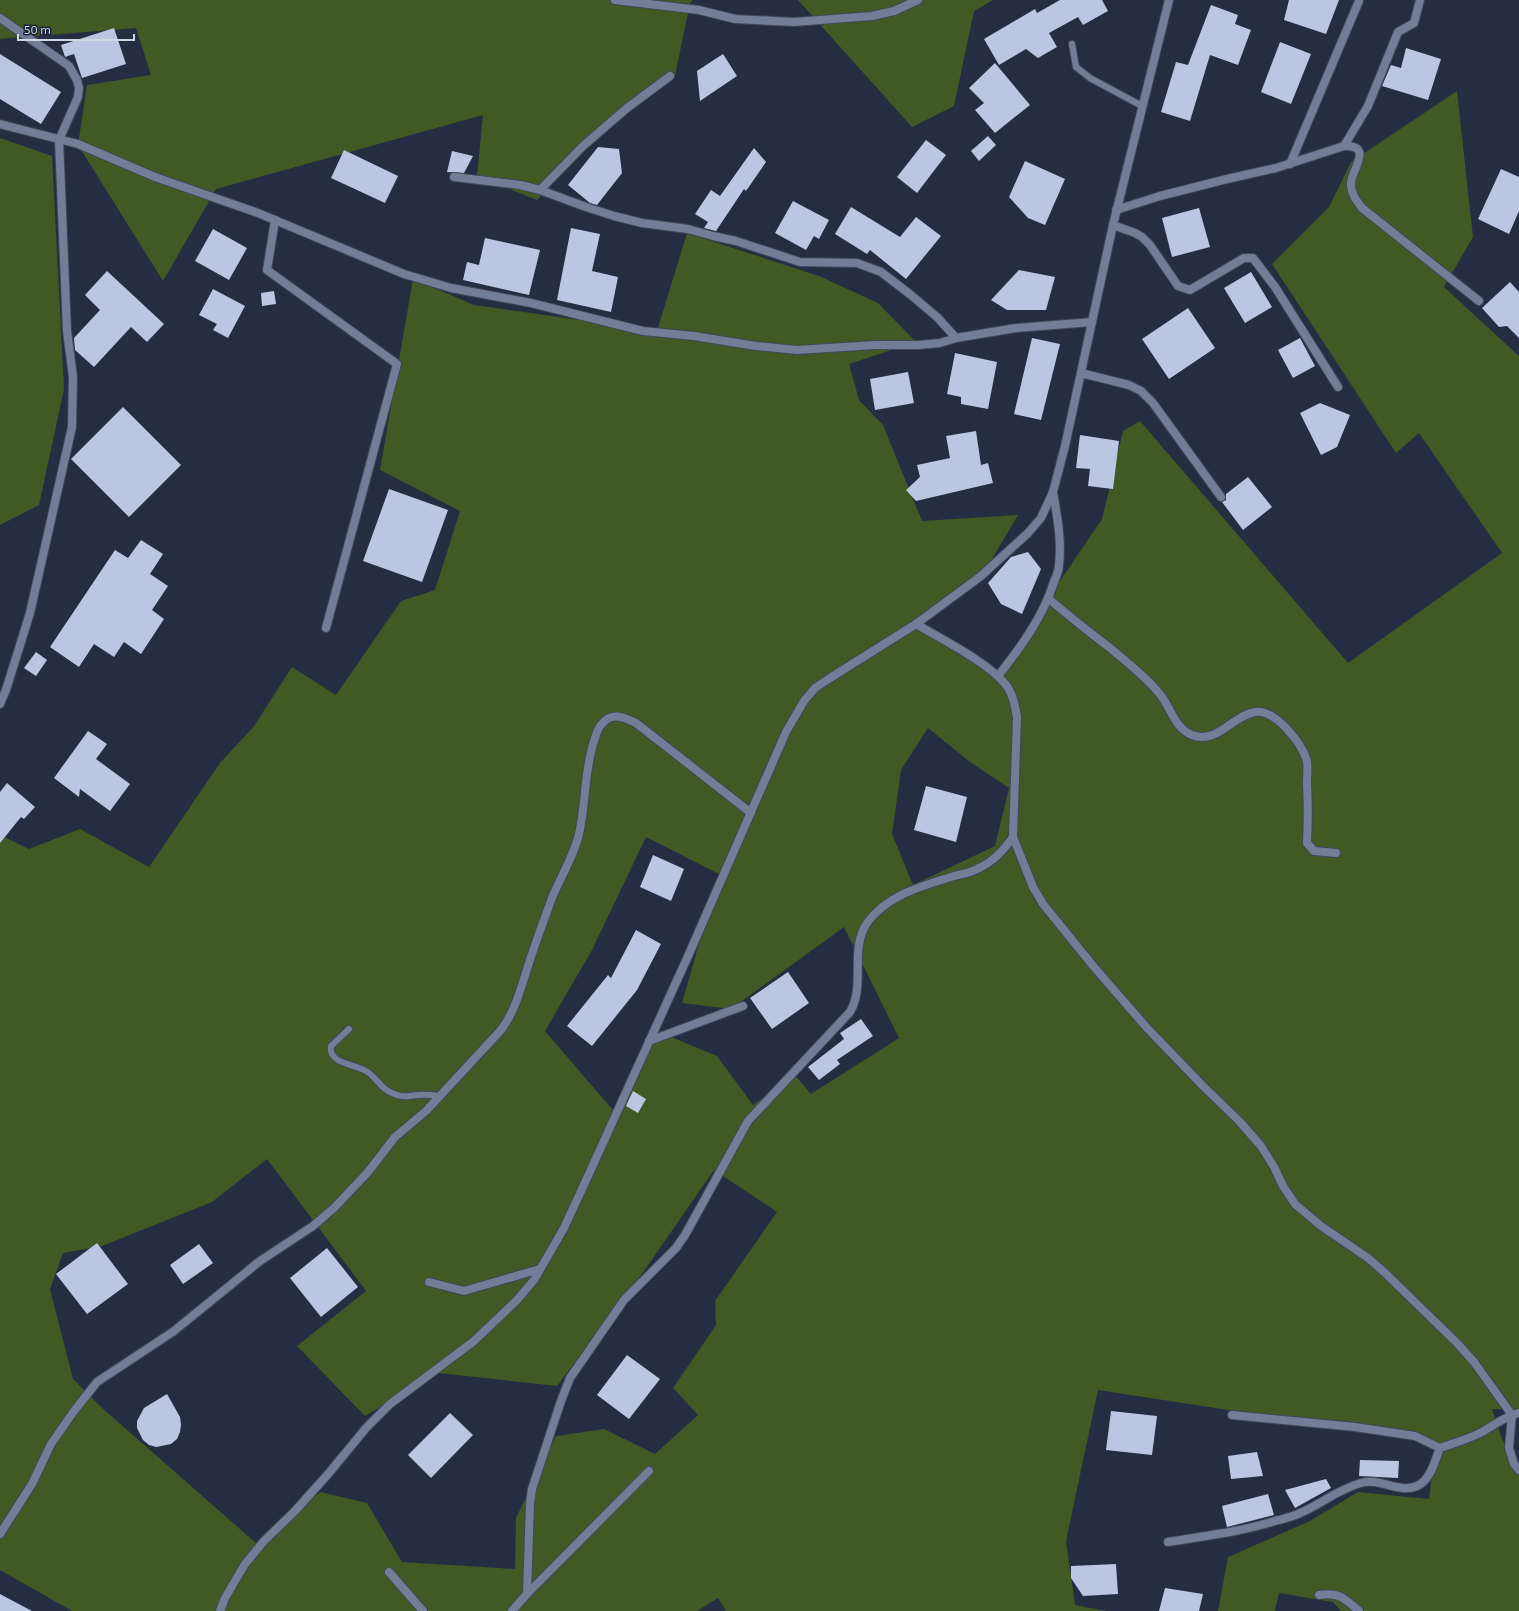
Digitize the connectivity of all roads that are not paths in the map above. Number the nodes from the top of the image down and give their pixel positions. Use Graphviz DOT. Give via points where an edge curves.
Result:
graph roads {
  1 [pos="615,0"];
  2 [pos="918,0"];
  3 [pos="1169,0"];
  4 [pos="1420,0"];
  5 [pos="1359,1"];
  6 [pos="0,18"];
  7 [pos="1072,44"];
  8 [pos="670,76"];
  9 [pos="1142,106"];
  10 [pos="0,124"];
  11 [pos="59,140"];
  12 [pos="1344,146"];
  13 [pos="1290,164"];
  14 [pos="454,177"];
  15 [pos="540,190"];
  16 [pos="1116,210"];
  17 [pos="275,220"];
  18 [pos="1113,225"];
  19 [pos="1479,301"];
  20 [pos="1092,322"];
  21 [pos="956,338"];
  22 [pos="1081,373"];
  23 [pos="1338,388"];
  24 [pos="1053,492"];
  25 [pos="1221,497"];
  26 [pos="1048,599"];
  27 [pos="916,624"];
  28 [pos="326,628"];
  29 [pos="998,676"];
  30 [pos="0,704"];
  31 [pos="751,813"];
  32 [pos="1013,837"];
  33 [pos="1336,853"];
  34 [pos="743,1006"];
  35 [pos="349,1029"];
  36 [pos="649,1041"];
  37 [pos="440,1096"];
  38 [pos="540,1269"];
  39 [pos="429,1282"];
  40 [pos="1515,1414"];
  41 [pos="1232,1415"];
  42 [pos="1440,1448"];
  43 [pos="1519,1470"];
  44 [pos="649,1471"];
  45 [pos="0,1534"];
  46 [pos="1168,1542"];
  47 [pos="389,1572"];
  48 [pos="527,1594"];
  49 [pos="1319,1595"];
  50 [pos="220,1611"];
  51 [pos="423,1611"];
  52 [pos="512,1611"];
  53 [pos="1359,1611"];
  1 -- 2 [label="street" via="699,10 735,19 794,22 872,16 894,11"];
  3 -- 9 [label="street"];
  4 -- 12 [label="street" via="1414,23 1398,32 1368,106"];
  5 -- 13 [label="street"];
  6 -- 11 [label="street" via="69,66 77,80 78,97"];
  7 -- 9 [label="lane" via="1076,67 1090,78"];
  8 -- 15 [label="street" via="627,108 583,146"];
  9 -- 16 [label="street"];
  10 -- 11 [label="street"];
  11 -- 17 [label="street" via="78,144 155,177"];
  11 -- 30 [label="street" via="67,331 73,377 72,427 30,613"];
  12 -- 13 [label="street"];
  12 -- 19 [label="street" via="1353,146 1360,155 1351,182 1352,195 1362,208"];
  13 -- 16 [label="street" via="1160,196"];
  14 -- 15 [label="street"];
  15 -- 21 [label="street" via="614,216 642,223 688,229 800,262 857,263 881,272 912,295"];
  16 -- 18 [label="street"];
  17 -- 21 [label="street" via="417,278 451,288 643,330 797,350 918,345 940,343"];
  17 -- 28 [label="street" via="267,270 397,364"];
  18 -- 20 [label="street"];
  18 -- 23 [label="street" via="1142,238 1150,245 1178,286 1183,289 1190,290 1244,258 1253,258 1276,287"];
  20 -- 21 [label="street" via="1016,328"];
  20 -- 22 [label="street"];
  22 -- 24 [label="street"];
  22 -- 25 [label="street" via="1129,385 1141,391 1153,403"];
  24 -- 26 [label="street" via="1060,544 1059,567"];
  24 -- 27 [label="street" via="1040,518 1028,533 981,576"];
  26 -- 29 [label="street" via="1019,649"];
  26 -- 33 [label="street" via="1137,670 1160,694 1180,726 1192,735 1206,737 1255,712 1266,712 1280,722 1300,746 1307,762 1307,843 1314,850"];
  27 -- 29 [label="street"];
  27 -- 31 [label="street" via="815,688 804,701 786,732"];
  29 -- 32 [label="street" via="1007,686 1014,701 1017,717"];
  31 -- 36 [label="street"];
  31 -- 37 [label="street" via="636,722 622,716 613,716 602,723 592,746 579,833 535,943 510,1019"];
  32 -- 40 [label="street" via="1043,904 1147,1028 1261,1146 1295,1204 1321,1226 1368,1258 1396,1283 1457,1343"];
  32 -- 48 [label="street" via="999,855 986,865 906,892 884,906 867,923 858,947 856,998 850,1012 748,1121 676,1248 624,1300 570,1378 532,1489"];
  34 -- 36 [label="street"];
  35 -- 37 [label="lane" via="330,1046 332,1055 339,1061 366,1071 379,1085 393,1094 406,1097"];
  36 -- 38 [label="street" via="564,1228"];
  37 -- 45 [label="street" via="395,1137 368,1172 313,1226 260,1261 174,1331 97,1382 51,1444 32,1484"];
  38 -- 39 [label="street" via="464,1291"];
  38 -- 50 [label="street" via="517,1300 474,1341 390,1404 366,1428 330,1473 245,1564"];
  40 -- 42 [label="street"];
  40 -- 43 [label="street" via="1509,1448 1514,1464"];
  41 -- 42 [label="street" via="1415,1436"];
  42 -- 46 [label="street" via="1428,1477 1416,1486 1405,1488 1370,1482 1360,1483 1341,1490 1298,1514 1257,1527"];
  44 -- 48 [label="street"];
  47 -- 51 [label="street"];
  48 -- 52 [label="street"];
  49 -- 53 [label="street" via="1331,1593 1343,1597"];
}
